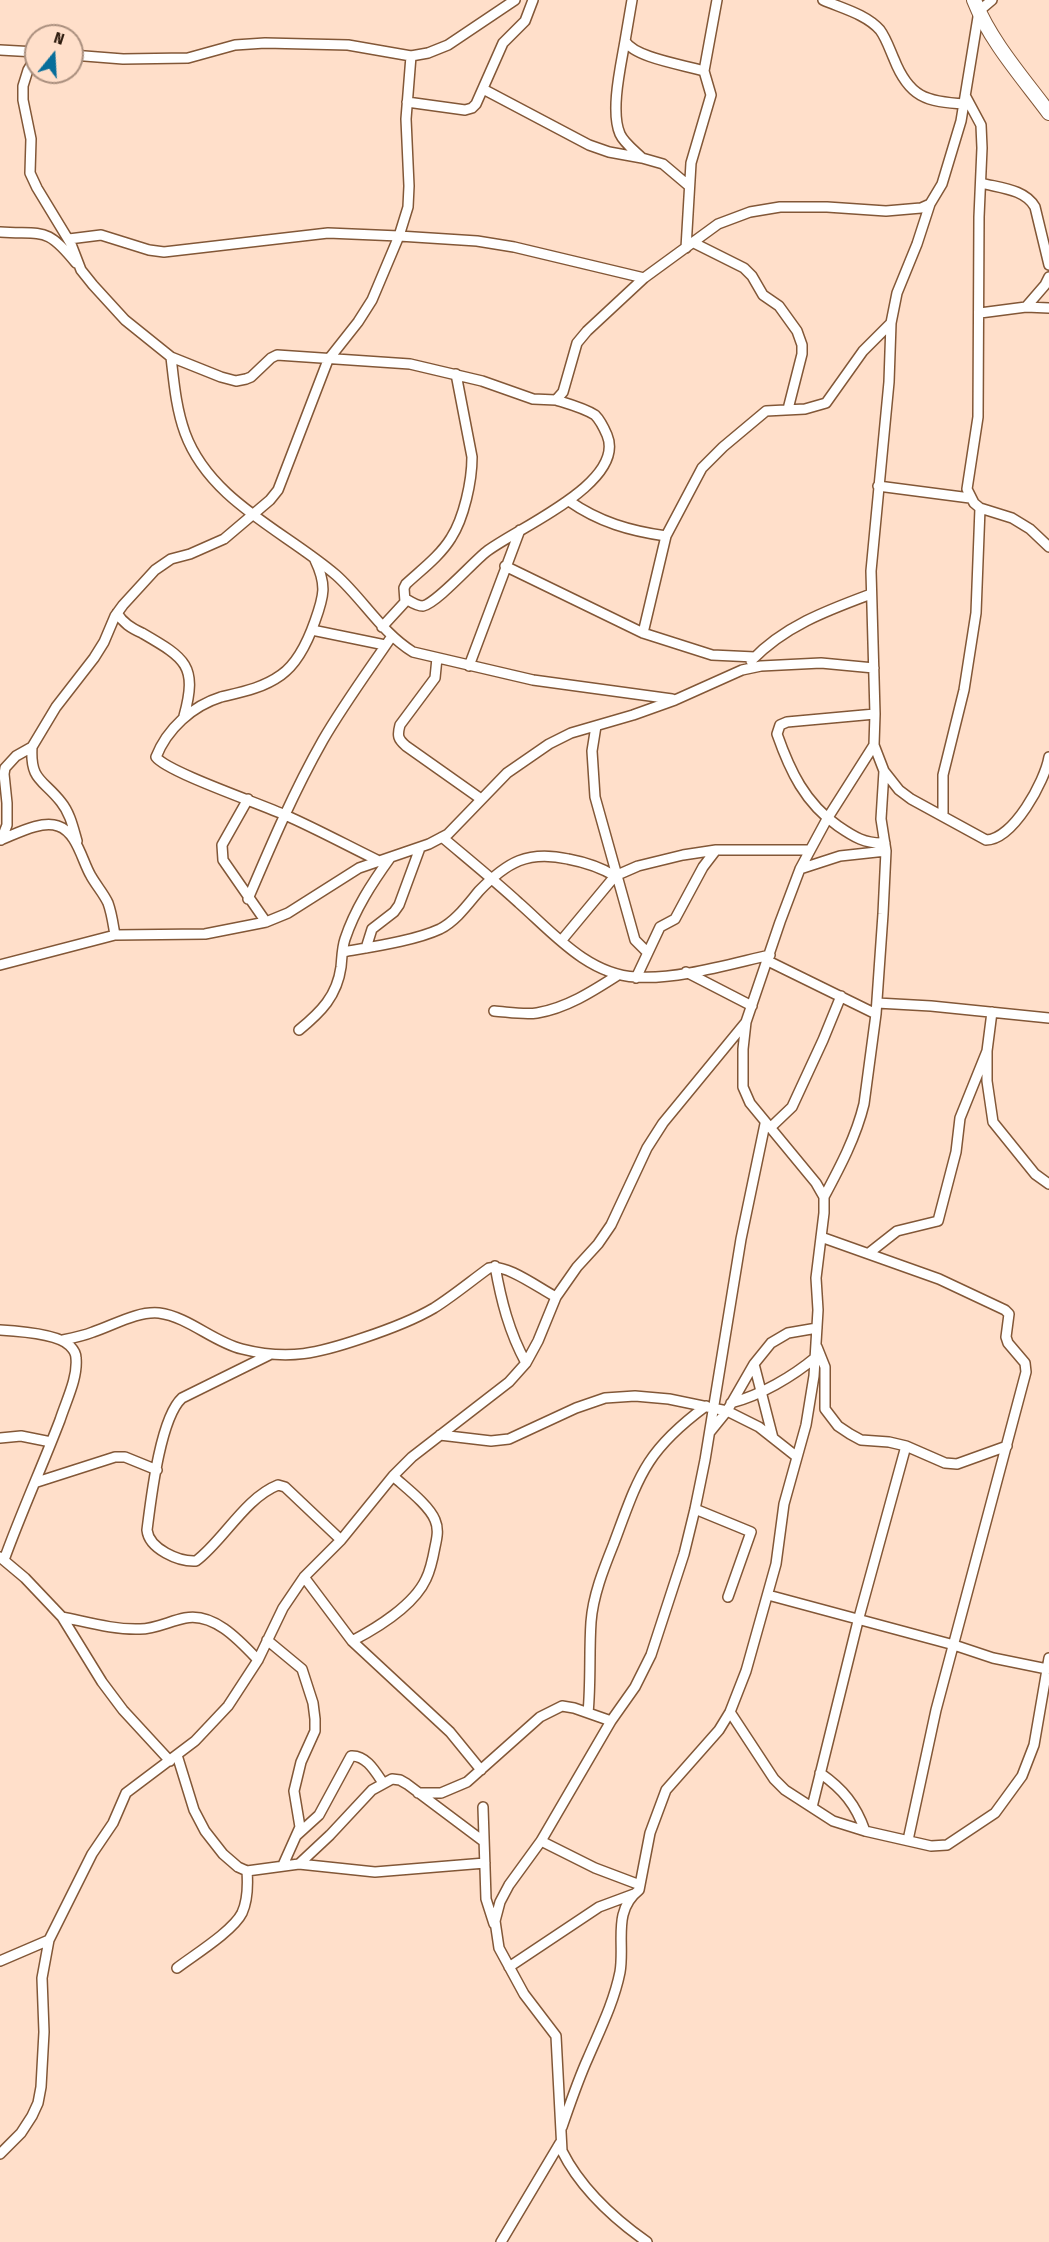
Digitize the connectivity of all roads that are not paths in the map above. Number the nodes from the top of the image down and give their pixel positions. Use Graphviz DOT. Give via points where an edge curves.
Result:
graph roads {
  1 [pos="514,0"];
  2 [pos="534,0"];
  3 [pos="632,0"];
  4 [pos="717,0"];
  5 [pos="823,0"];
  6 [pos="992,0"];
  7 [pos="977,6"];
  8 [pos="625,41"];
  9 [pos="0,50"];
  10 [pos="24,51"];
  11 [pos="84,56"];
  12 [pos="411,56"];
  13 [pos="704,71"];
  14 [pos="24,83"];
  15 [pos="483,89"];
  16 [pos="966,100"];
  17 [pos="407,102"];
  18 [pos="1049,113"];
  19 [pos="642,158"];
  20 [pos="981,183"];
  21 [pos="689,186"];
  22 [pos="930,204"];
  23 [pos="0,232"];
  24 [pos="399,236"];
  25 [pos="69,239"];
  26 [pos="690,245"];
  27 [pos="1049,265"];
  28 [pos="81,270"];
  29 [pos="1049,277"];
  30 [pos="644,278"];
  31 [pos="1026,307"];
  32 [pos="1049,308"];
  33 [pos="980,313"];
  34 [pos="891,323"];
  35 [pos="171,357"];
  36 [pos="328,360"];
  37 [pos="456,374"];
  38 [pos="556,400"];
  39 [pos="788,409"];
  40 [pos="878,486"];
  41 [pos="970,498"];
  42 [pos="569,501"];
  43 [pos="981,508"];
  44 [pos="251,514"];
  45 [pos="519,530"];
  46 [pos="666,536"];
  47 [pos="1049,547"];
  48 [pos="314,558"];
  49 [pos="505,566"];
  50 [pos="871,594"];
  51 [pos="406,599"];
  52 [pos="117,613"];
  53 [pos="382,627"];
  54 [pos="312,630"];
  55 [pos="643,633"];
  56 [pos="392,636"];
  57 [pos="385,645"];
  58 [pos="755,657"];
  59 [pos="437,658"];
  60 [pos="469,666"];
  61 [pos="874,668"];
  62 [pos="742,670"];
  63 [pos="675,700"];
  64 [pos="875,714"];
  65 [pos="184,716"];
  66 [pos="596,726"];
  67 [pos="874,745"];
  68 [pos="32,747"];
  69 [pos="1049,757"];
  70 [pos="884,771"];
  71 [pos="1048,771"];
  72 [pos="248,799"];
  73 [pos="481,799"];
  74 [pos="286,815"];
  75 [pos="943,816"];
  76 [pos="827,819"];
  77 [pos="442,837"];
  78 [pos="1,840"];
  79 [pos="78,847"];
  80 [pos="885,847"];
  81 [pos="420,848"];
  82 [pos="716,850"];
  83 [pos="810,850"];
  84 [pos="390,858"];
  85 [pos="379,861"];
  86 [pos="800,869"];
  87 [pos="616,875"];
  88 [pos="492,879"];
  89 [pos="249,899"];
  90 [pos="266,922"];
  91 [pos="115,935"];
  92 [pos="561,941"];
  93 [pos="366,948"];
  94 [pos="343,952"];
  95 [pos="647,952"];
  96 [pos="769,958"];
  97 [pos="0,965"];
  98 [pos="686,972"];
  99 [pos="618,975"];
  100 [pos="636,978"];
  101 [pos="841,996"];
  102 [pos="877,1003"];
  103 [pos="752,1006"];
  104 [pos="494,1011"];
  105 [pos="992,1012"];
  106 [pos="876,1014"];
  107 [pos="1049,1018"];
  108 [pos="746,1022"];
  109 [pos="298,1030"];
  110 [pos="987,1051"];
  111 [pos="768,1126"];
  112 [pos="1049,1184"];
  113 [pos="824,1197"];
  114 [pos="821,1238"];
  115 [pos="868,1253"];
  116 [pos="495,1266"];
  117 [pos="556,1297"];
  118 [pos="817,1328"];
  119 [pos="0,1330"];
  120 [pos="63,1340"];
  121 [pos="816,1345"];
  122 [pos="269,1355"];
  123 [pos="816,1357"];
  124 [pos="526,1363"];
  125 [pos="754,1364"];
  126 [pos="761,1390"];
  127 [pos="709,1407"];
  128 [pos="729,1407"];
  129 [pos="709,1434"];
  130 [pos="440,1435"];
  131 [pos="0,1438"];
  132 [pos="773,1438"];
  133 [pos="51,1442"];
  134 [pos="906,1446"];
  135 [pos="1006,1446"];
  136 [pos="798,1457"];
  137 [pos="157,1470"];
  138 [pos="393,1476"];
  139 [pos="37,1482"];
  140 [pos="695,1509"];
  141 [pos="341,1540"];
  142 [pos="2,1559"];
  143 [pos="304,1577"];
  144 [pos="768,1595"];
  145 [pos="728,1597"];
  146 [pos="62,1617"];
  147 [pos="858,1621"];
  148 [pos="267,1640"];
  149 [pos="352,1641"];
  150 [pos="954,1645"];
  151 [pos="1049,1659"];
  152 [pos="258,1660"];
  153 [pos="1047,1669"];
  154 [pos="730,1712"];
  155 [pos="588,1713"];
  156 [pos="611,1721"];
  157 [pos="173,1758"];
  158 [pos="481,1770"];
  159 [pos="820,1773"];
  160 [pos="383,1783"];
  161 [pos="418,1792"];
  162 [pos="483,1807"];
  163 [pos="812,1807"];
  164 [pos="865,1831"];
  165 [pos="297,1836"];
  166 [pos="908,1840"];
  167 [pos="483,1841"];
  168 [pos="540,1841"];
  169 [pos="485,1863"];
  170 [pos="298,1864"];
  171 [pos="283,1865"];
  172 [pos="247,1871"];
  173 [pos="640,1885"];
  174 [pos="634,1894"];
  175 [pos="496,1929"];
  176 [pos="49,1940"];
  177 [pos="0,1961"];
  178 [pos="509,1966"];
  179 [pos="177,1968"];
  180 [pos="561,2127"];
  181 [pos="560,2143"];
  182 [pos="0,2154"];
  183 [pos="501,2242"];
  184 [pos="647,2242"];
  1 -- 12 [label="street" via="448,45"];
  2 -- 15 [label="street" via="525,21 503,43"];
  3 -- 8 [label="street"];
  4 -- 13 [label="street"];
  5 -- 16 [label="street" via="867,20 880,31 910,89 939,103"];
  6 -- 7 [label="street"];
  7 -- 16 [label="street"];
  7 -- 18 [label="street"];
  8 -- 13 [label="street" via="639,52"];
  8 -- 19 [label="street" via="618,125 624,139"];
  9 -- 10 [label="street"];
  11 -- 12 [label="street" via="188,58 235,45 290,43 348,45"];
  12 -- 17 [label="street"];
  13 -- 21 [label="street" via="711,95 691,163"];
  14 -- 25 [label="street" via="23,100 31,139 30,173"];
  15 -- 17 [label="street" via="477,104 465,110"];
  15 -- 19 [label="street" via="589,145"];
  16 -- 20 [label="street" via="981,125"];
  16 -- 22 [label="street" via="942,184"];
  17 -- 24 [label="street" via="408,207"];
  19 -- 21 [label="street" via="663,164"];
  20 -- 27 [label="street" via="1032,200"];
  20 -- 33 [label="street"];
  21 -- 26 [label="street"];
  22 -- 26 [label="street" via="886,211 780,207 734,217"];
  22 -- 34 [label="street" via="897,293"];
  23 -- 28 [label="street" via="53,237"];
  24 -- 25 [label="street" via="327,233 164,252 101,235"];
  24 -- 30 [label="street" via="514,247"];
  24 -- 36 [label="street" via="372,300"];
  25 -- 28 [label="street"];
  26 -- 30 [label="street"];
  26 -- 39 [label="street" via="744,268 797,331 802,354"];
  28 -- 35 [label="street" via="125,320"];
  29 -- 31 [label="street"];
  30 -- 38 [label="street" via="577,343 563,392"];
  31 -- 32 [label="street"];
  31 -- 33 [label="street"];
  33 -- 41 [label="street" via="978,417 967,481"];
  34 -- 39 [label="street" via="863,351 826,403 816,408"];
  34 -- 40 [label="street"];
  35 -- 36 [label="street" via="236,381 251,377 277,355"];
  35 -- 44 [label="street" via="175,398 186,436 210,475"];
  36 -- 37 [label="street" via="410,364"];
  36 -- 44 [label="street" via="278,490"];
  37 -- 38 [label="street" via="533,399"];
  37 -- 51 [label="street" via="472,471 452,537 406,584"];
  38 -- 42 [label="street" via="594,415 609,441 602,468"];
  39 -- 46 [label="street" via="766,411 709,460"];
  40 -- 41 [label="street"];
  40 -- 50 [label="street"];
  41 -- 43 [label="street"];
  42 -- 45 [label="street"];
  42 -- 46 [label="street" via="599,520 640,533"];
  43 -- 47 [label="street" via="1012,518"];
  43 -- 75 [label="street" via="976,614 964,690 943,775"];
  44 -- 48 [label="street"];
  44 -- 52 [label="street" via="224,539 171,559 155,570"];
  45 -- 49 [label="street"];
  45 -- 51 [label="street" via="485,552 427,604 420,606"];
  46 -- 55 [label="street"];
  48 -- 53 [label="street" via="343,581"];
  48 -- 54 [label="street" via="323,581"];
  49 -- 55 [label="street"];
  49 -- 60 [label="street"];
  50 -- 58 [label="street" via="811,617"];
  50 -- 61 [label="street"];
  51 -- 53 [label="street"];
  52 -- 65 [label="street" via="125,624 173,651 181,660 191,683"];
  52 -- 68 [label="street" via="94,658"];
  53 -- 56 [label="street"];
  54 -- 57 [label="street"];
  54 -- 65 [label="street" via="294,663 281,675 262,686 202,705"];
  55 -- 58 [label="street" via="712,656"];
  56 -- 57 [label="street"];
  56 -- 59 [label="street" via="413,652"];
  57 -- 74 [label="street" via="323,740"];
  58 -- 62 [label="street"];
  59 -- 60 [label="street"];
  59 -- 73 [label="street" via="435,678 400,725 400,741"];
  60 -- 63 [label="street" via="533,680"];
  61 -- 62 [label="street" via="820,663"];
  61 -- 64 [label="street"];
  62 -- 63 [label="street"];
  63 -- 66 [label="street"];
  64 -- 67 [label="street"];
  64 -- 76 [label="street" via="787,722 778,728 796,782"];
  65 -- 72 [label="street" via="156,759"];
  66 -- 73 [label="street" via="549,744 507,773"];
  66 -- 87 [label="street" via="592,751 595,797"];
  67 -- 70 [label="street"];
  67 -- 76 [label="street"];
  68 -- 78 [label="street" via="15,756 5,768 8,818"];
  68 -- 79 [label="street" via="31,764 68,812"];
  69 -- 71 [label="street"];
  70 -- 75 [label="street" via="899,790"];
  70 -- 80 [label="street" via="881,819"];
  71 -- 75 [label="street" via="1025,808 998,838 981,838"];
  72 -- 74 [label="street"];
  72 -- 89 [label="street" via="221,853"];
  73 -- 77 [label="street"];
  74 -- 85 [label="street"];
  74 -- 89 [label="street"];
  76 -- 80 [label="street" via="859,840"];
  76 -- 83 [label="street"];
  77 -- 81 [label="street"];
  77 -- 88 [label="street"];
  78 -- 79 [label="street" via="48,825 59,826"];
  79 -- 91 [label="street" via="107,900"];
  80 -- 86 [label="street"];
  80 -- 102 [label="street"];
  81 -- 84 [label="street"];
  81 -- 93 [label="street" via="399,905 372,929"];
  82 -- 83 [label="street"];
  82 -- 87 [label="street" via="656,861"];
  82 -- 95 [label="street" via="675,919 660,927"];
  83 -- 86 [label="street"];
  84 -- 85 [label="street"];
  84 -- 94 [label="street" via="362,901"];
  85 -- 90 [label="street" via="359,868 288,913"];
  86 -- 96 [label="street"];
  87 -- 88 [label="street" via="579,861 544,855 522,859"];
  87 -- 92 [label="street"];
  87 -- 95 [label="street" via="635,940"];
  88 -- 92 [label="street"];
  88 -- 93 [label="street" via="453,921 440,929"];
  89 -- 90 [label="street"];
  90 -- 91 [label="street" via="205,934"];
  91 -- 97 [label="street"];
  92 -- 99 [label="street" via="591,963"];
  93 -- 94 [label="street"];
  94 -- 109 [label="street" via="331,999"];
  95 -- 100 [label="street"];
  96 -- 98 [label="street"];
  96 -- 101 [label="street"];
  96 -- 103 [label="street"];
  98 -- 100 [label="street"];
  98 -- 103 [label="street"];
  99 -- 100 [label="street"];
  99 -- 104 [label="street" via="556,1008 535,1013"];
  101 -- 106 [label="street"];
  101 -- 111 [label="street" via="792,1107"];
  102 -- 105 [label="street"];
  102 -- 106 [label="street"];
  103 -- 108 [label="street"];
  105 -- 107 [label="street"];
  105 -- 110 [label="street"];
  106 -- 113 [label="street" via="860,1118"];
  108 -- 111 [label="street" via="743,1087"];
  108 -- 117 [label="street" via="663,1123 610,1225"];
  110 -- 112 [label="street" via="993,1122 1035,1174"];
  110 -- 115 [label="street" via="960,1118 956,1152 938,1221 897,1231"];
  111 -- 113 [label="street"];
  111 -- 127 [label="street" via="741,1239"];
  113 -- 114 [label="street"];
  114 -- 115 [label="street"];
  114 -- 118 [label="street" via="816,1278"];
  115 -- 135 [label="street" via="939,1279 1009,1314 1006,1337 1025,1363 1026,1372"];
  116 -- 117 [label="street"];
  116 -- 122 [label="street" via="434,1307 389,1329 318,1352"];
  116 -- 124 [label="street" via="508,1322"];
  117 -- 124 [label="street"];
  118 -- 121 [label="street"];
  118 -- 125 [label="street" via="779,1337"];
  119 -- 120 [label="street"];
  120 -- 122 [label="street" via="133,1317 159,1313 239,1348"];
  120 -- 133 [label="street" via="76,1356 75,1374"];
  121 -- 123 [label="street"];
  121 -- 134 [label="street" via="825,1367 828,1415 861,1440"];
  122 -- 137 [label="street" via="175,1404"];
  123 -- 126 [label="street"];
  123 -- 136 [label="street"];
  124 -- 130 [label="street" via="509,1382"];
  125 -- 126 [label="street"];
  125 -- 128 [label="street"];
  126 -- 128 [label="street"];
  126 -- 132 [label="street"];
  127 -- 128 [label="street"];
  127 -- 129 [label="street"];
  127 -- 130 [label="street" via="647,1397 605,1398 508,1439 491,1442"];
  127 -- 155 [label="street" via="664,1441 632,1493 595,1599"];
  128 -- 129 [label="street"];
  128 -- 132 [label="street"];
  129 -- 140 [label="street"];
  130 -- 138 [label="street"];
  131 -- 133 [label="street" via="21,1436"];
  132 -- 136 [label="street"];
  133 -- 139 [label="street"];
  134 -- 135 [label="street" via="945,1463 957,1464"];
  134 -- 147 [label="street"];
  135 -- 150 [label="street"];
  136 -- 144 [label="street" via="784,1504"];
  137 -- 139 [label="street" via="115,1457"];
  137 -- 141 [label="street" via="148,1538 177,1557 196,1561 242,1512 278,1485 285,1487"];
  138 -- 141 [label="street"];
  138 -- 149 [label="street" via="434,1518 438,1528 431,1568 426,1581 402,1608"];
  139 -- 142 [label="street"];
  140 -- 145 [label="street" via="751,1532"];
  140 -- 156 [label="street" via="651,1655"];
  141 -- 143 [label="street"];
  142 -- 146 [label="street"];
  143 -- 148 [label="street"];
  143 -- 149 [label="street"];
  144 -- 147 [label="street"];
  144 -- 154 [label="street"];
  146 -- 152 [label="street" via="142,1629 186,1617 199,1618 230,1633"];
  146 -- 157 [label="street" via="116,1701"];
  147 -- 150 [label="street"];
  147 -- 159 [label="street"];
  148 -- 152 [label="street"];
  148 -- 165 [label="street" via="302,1669 313,1703 315,1731 294,1791 300,1820"];
  149 -- 158 [label="street" via="450,1732"];
  150 -- 153 [label="street"];
  150 -- 166 [label="street"];
  151 -- 153 [label="street"];
  152 -- 157 [label="street" via="213,1724"];
  153 -- 166 [label="street" via="1029,1761 1004,1802 995,1813 947,1845 931,1846"];
  154 -- 163 [label="street" via="774,1779"];
  154 -- 173 [label="street" via="666,1790 650,1833"];
  155 -- 156 [label="street"];
  155 -- 158 [label="street" via="562,1706 552,1709"];
  156 -- 168 [label="street"];
  157 -- 172 [label="street" via="205,1831 223,1854"];
  157 -- 176 [label="street" via="126,1793"];
  158 -- 161 [label="street" via="452,1790"];
  159 -- 163 [label="street"];
  159 -- 164 [label="street" via="853,1803"];
  160 -- 161 [label="street" via="400,1780"];
  160 -- 165 [label="street" via="372,1767 351,1756 319,1815"];
  160 -- 170 [label="street"];
  161 -- 167 [label="street"];
  162 -- 167 [label="street"];
  163 -- 164 [label="street" via="833,1821"];
  164 -- 166 [label="street"];
  165 -- 171 [label="street"];
  167 -- 169 [label="street"];
  168 -- 173 [label="street"];
  168 -- 175 [label="street" via="500,1902"];
  169 -- 170 [label="street" via="375,1872"];
  169 -- 175 [label="street" via="486,1899"];
  170 -- 171 [label="street"];
  171 -- 172 [label="street"];
  172 -- 179 [label="street" via="242,1914"];
  173 -- 174 [label="street"];
  174 -- 178 [label="street" via="599,1907"];
  174 -- 180 [label="street" via="622,1913 622,1960 614,1998"];
  175 -- 178 [label="street" via="499,1948"];
  176 -- 177 [label="street"];
  176 -- 182 [label="street" via="42,1978 44,2032 38,2103 21,2133"];
  178 -- 180 [label="street" via="524,1994 556,2036"];
  180 -- 181 [label="street"];
  181 -- 183 [label="street"];
  181 -- 184 [label="street" via="569,2167 592,2194 613,2217"];
}
